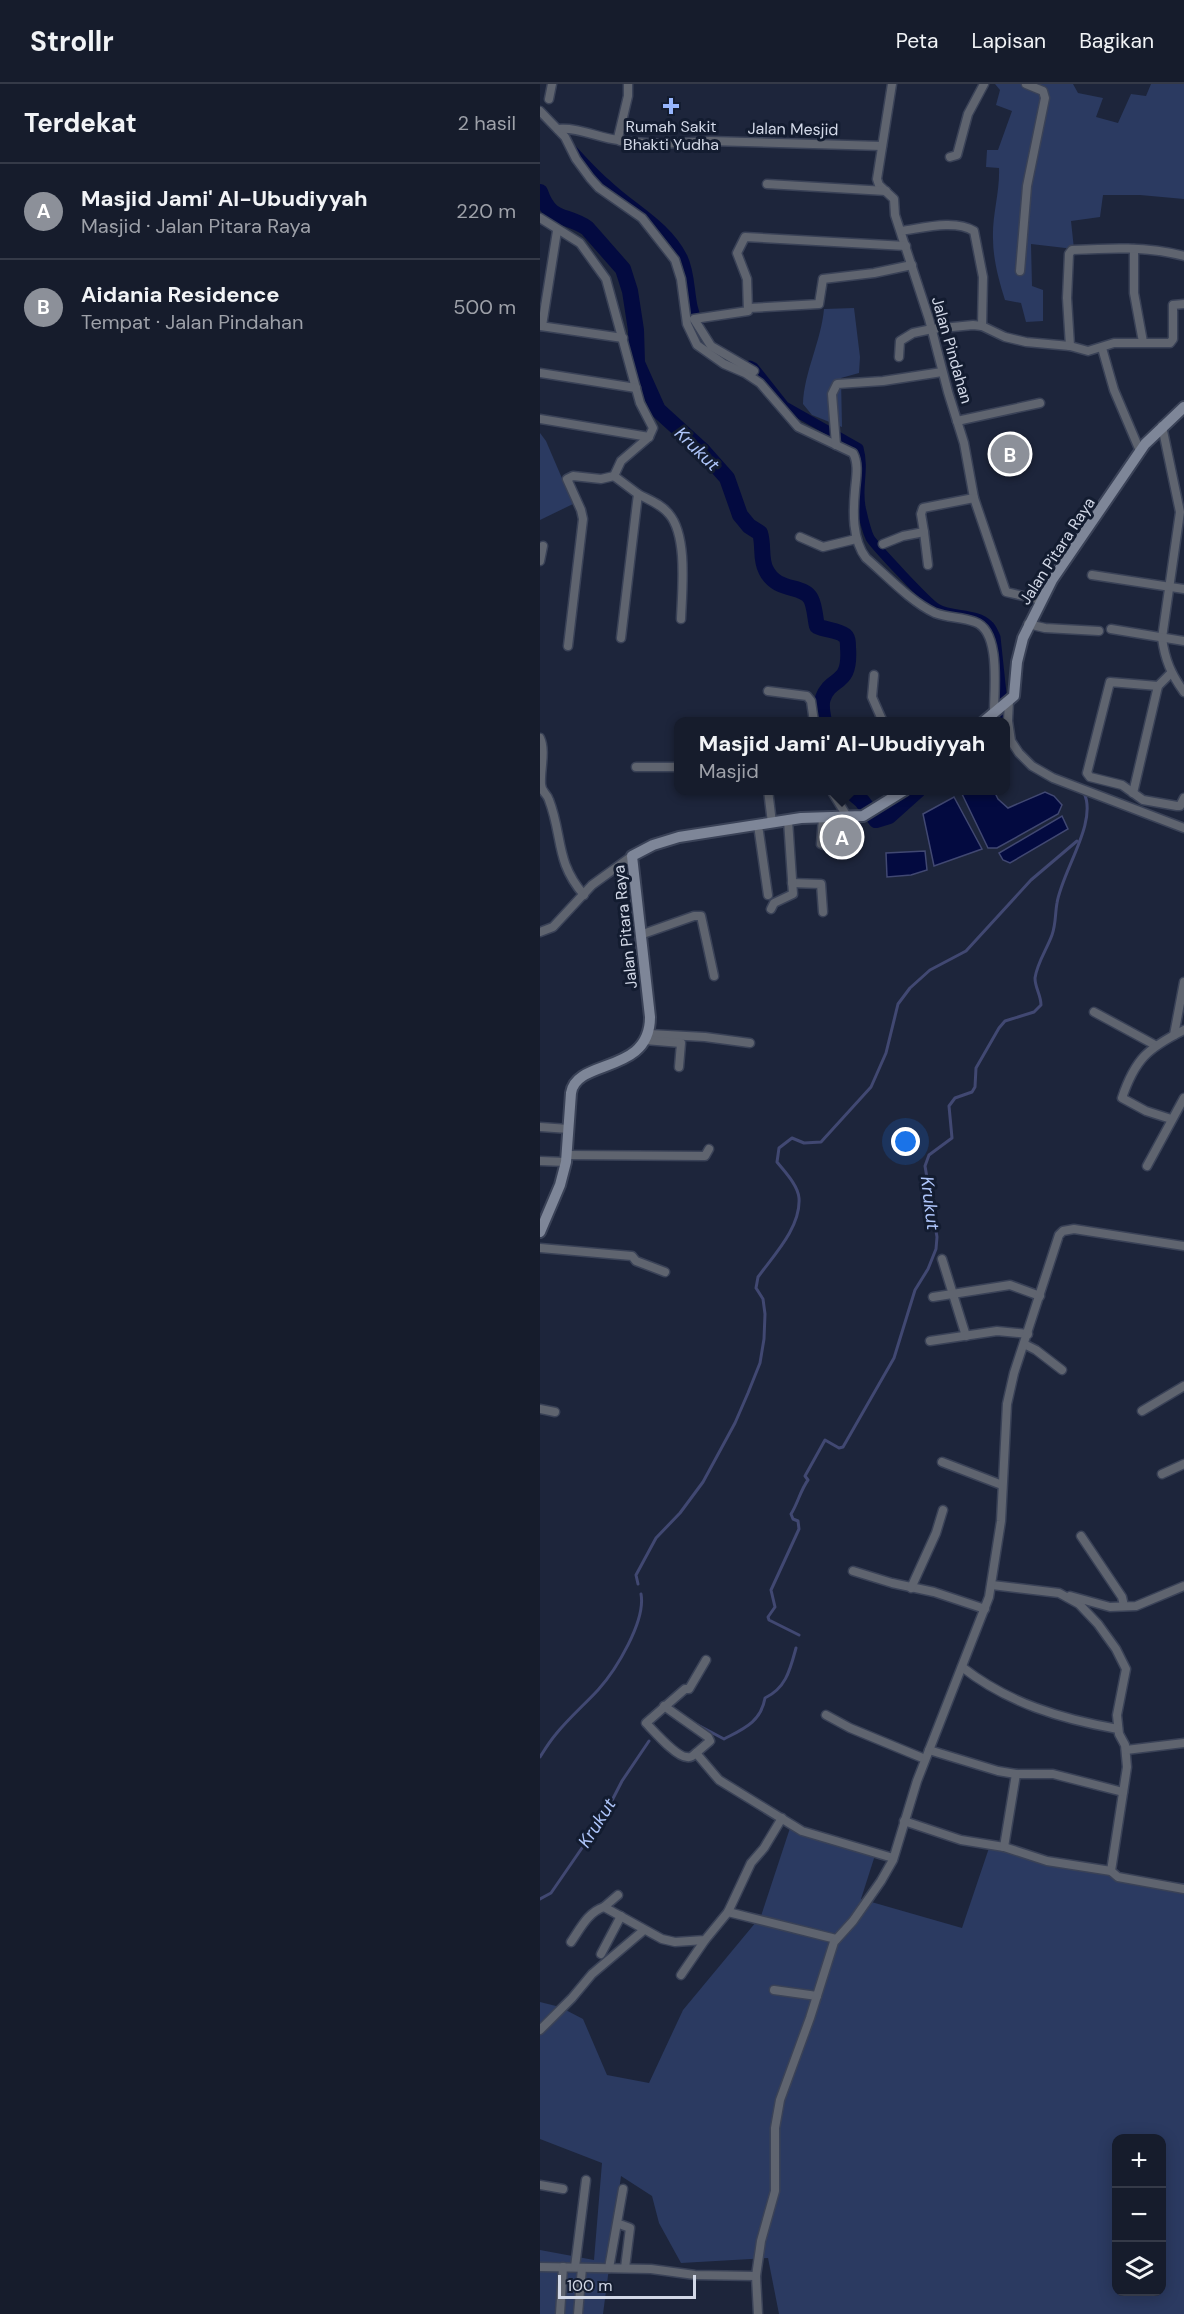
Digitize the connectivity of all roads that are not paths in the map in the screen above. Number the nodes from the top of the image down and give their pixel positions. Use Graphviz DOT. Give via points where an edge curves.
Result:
graph roads {
  1 [pos="552,84"];
  2 [pos="628,84"];
  3 [pos="892,84"];
  4 [pos="984,84"];
  5 [pos="1026,84"];
  6 [pos="549,99"];
  7 [pos="540,111"];
  8 [pos="558,129"];
  9 [pos="618,140"];
  10 [pos="882,146"];
  11 [pos="950,157"];
  12 [pos="767,184"];
  13 [pos="886,191"];
  14 [pos="540,218"];
  15 [pos="557,231"];
  16 [pos="902,231"];
  17 [pos="906,246"];
  18 [pos="1134,249"];
  19 [pos="1184,256"];
  20 [pos="912,265"];
  21 [pos="1020,271"];
  22 [pos="1184,304"];
  23 [pos="749,308"];
  24 [pos="541,326"];
  25 [pos="982,327"];
  26 [pos="932,329"];
  27 [pos="623,338"];
  28 [pos="1143,342"];
  29 [pos="1070,346"];
  30 [pos="1102,348"];
  31 [pos="899,357"];
  32 [pos="754,371"];
  33 [pos="942,372"];
  34 [pos="540,373"];
  35 [pos="636,388"];
  36 [pos="1040,403"];
  37 [pos="1184,407"];
  38 [pos="540,419"];
  39 [pos="957,421"];
  40 [pos="1162,426"];
  41 [pos="649,437"];
  42 [pos="836,444"];
  43 [pos="1140,451"];
  44 [pos="614,476"];
  45 [pos="638,494"];
  46 [pos="974,498"];
  47 [pos="924,532"];
  48 [pos="800,537"];
  49 [pos="856,539"];
  50 [pos="883,544"];
  51 [pos="543,546"];
  52 [pos="540,561"];
  53 [pos="928,565"];
  54 [pos="1092,575"];
  55 [pos="1169,587"];
  56 [pos="1184,589"];
  57 [pos="1041,600"];
  58 [pos="681,619"];
  59 [pos="1028,624"];
  60 [pos="1111,629"];
  61 [pos="1099,631"];
  62 [pos="621,638"];
  63 [pos="1162,638"];
  64 [pos="1184,641"];
  65 [pos="568,646"];
  66 [pos="1171,673"];
  67 [pos="874,675"];
  68 [pos="1158,686"];
  69 [pos="1182,686"];
  70 [pos="768,691"];
  71 [pos="1002,706"];
  72 [pos="813,717"];
  73 [pos="881,717"];
  74 [pos="989,717"];
  75 [pos="1006,717"];
  76 [pos="1010,734"];
  77 [pos="540,738"];
  78 [pos="636,767"];
  79 [pos="674,767"];
  80 [pos="541,791"];
  81 [pos="1133,793"];
  82 [pos="769,795"];
  83 [pos="834,795"];
  84 [pos="898,795"];
  85 [pos="1183,804"];
  86 [pos="823,818"];
  87 [pos="848,818"];
  88 [pos="788,820"];
  89 [pos="772,823"];
  90 [pos="758,825"];
  91 [pos="1184,828"];
  92 [pos="833,848"];
  93 [pos="632,856"];
  94 [pos="792,883"];
  95 [pos="584,895"];
  96 [pos="768,895"];
  97 [pos="771,909"];
  98 [pos="823,912"];
  99 [pos="540,932"];
  100 [pos="640,935"];
  101 [pos="714,976"];
  102 [pos="1184,982"];
  103 [pos="1094,1012"];
  104 [pos="1184,1030"];
  105 [pos="1174,1035"];
  106 [pos="647,1037"];
  107 [pos="750,1043"];
  108 [pos="1155,1045"];
  109 [pos="679,1067"];
  110 [pos="1184,1098"];
  111 [pos="1171,1119"];
  112 [pos="540,1127"];
  113 [pos="569,1130"];
  114 [pos="709,1149"];
  115 [pos="567,1158"];
  116 [pos="540,1161"];
  117 [pos="1147,1166"];
  118 [pos="540,1232"];
  119 [pos="1184,1246"];
  120 [pos="540,1248"];
  121 [pos="942,1259"];
  122 [pos="665,1272"];
  123 [pos="953,1294"];
  124 [pos="1040,1296"];
  125 [pos="933,1297"];
  126 [pos="1028,1334"];
  127 [pos="966,1336"];
  128 [pos="930,1341"];
  129 [pos="1024,1344"];
  130 [pos="1062,1370"];
  131 [pos="1184,1386"];
  132 [pos="540,1409"];
  133 [pos="1142,1411"];
  134 [pos="555,1412"];
  135 [pos="942,1462"];
  136 [pos="1184,1464"];
  137 [pos="1162,1474"];
  138 [pos="1002,1485"];
  139 [pos="943,1510"];
  140 [pos="1081,1536"];
  141 [pos="853,1571"];
  142 [pos="992,1585"];
  143 [pos="1184,1586"];
  144 [pos="911,1588"];
  145 [pos="1067,1595"];
  146 [pos="1125,1605"];
  147 [pos="985,1610"];
  148 [pos="706,1660"];
  149 [pos="962,1667"];
  150 [pos="664,1706"];
  151 [pos="826,1715"];
  152 [pos="1118,1729"];
  153 [pos="1184,1743"];
  154 [pos="929,1750"];
  155 [pos="1126,1750"];
  156 [pos="696,1753"];
  157 [pos="926,1759"];
  158 [pos="1016,1774"];
  159 [pos="1123,1792"];
  160 [pos="782,1818"];
  161 [pos="904,1821"];
  162 [pos="1004,1847"];
  163 [pos="893,1858"];
  164 [pos="1111,1871"];
  165 [pos="1184,1889"];
  166 [pos="618,1895"];
  167 [pos="604,1907"];
  168 [pos="728,1912"];
  169 [pos="621,1916"];
  170 [pos="644,1930"];
  171 [pos="836,1939"];
  172 [pos="705,1940"];
  173 [pos="571,1942"];
  174 [pos="601,1954"];
  175 [pos="681,1975"];
  176 [pos="774,1990"];
  177 [pos="817,1996"];
  178 [pos="540,2030"];
  179 [pos="586,2180"];
  180 [pos="540,2185"];
  181 [pos="623,2189"];
  182 [pos="563,2190"];
  183 [pos="622,2225"];
  184 [pos="540,2266"];
  185 [pos="563,2267"];
  186 [pos="579,2267"];
  187 [pos="609,2268"];
  188 [pos="625,2268"];
  189 [pos="756,2276"];
  190 [pos="560,2314"];
  191 [pos="578,2314"];
  192 [pos="758,2314"];
  1 -- 6 [label="street"];
  2 -- 9 [label="street"];
  3 -- 10 [label="street, Jalan Pindahan"];
  4 -- 11 [label="street" via="969,114 957,155"];
  5 -- 21 [label="street" via="1043,91 1045,98 1028,186"];
  7 -- 8 [label="street"];
  8 -- 9 [label="street, Jalan Mesjid"];
  8 -- 42 [label="street" via="590,178 642,218 675,260 687,324 697,345 760,383 798,427"];
  9 -- 10 [label="street, Jalan Mesjid" via="661,144 710,141"];
  10 -- 13 [label="street, Jalan Pindahan" via="877,179"];
  12 -- 13 [label="street"];
  13 -- 16 [label="street, Jalan Pindahan" via="894,199"];
  14 -- 15 [label="street"];
  15 -- 24 [label="street"];
  15 -- 27 [label="street" via="580,243 606,279"];
  16 -- 17 [label="street, Jalan Pindahan"];
  16 -- 25 [label="street" via="951,225 974,231 983,277"];
  17 -- 20 [label="street, Jalan Pindahan"];
  17 -- 23 [label="street" via="746,237 737,254 747,279"];
  18 -- 19 [label="street"];
  18 -- 28 [label="street" via="1134,293"];
  18 -- 29 [label="street" via="1070,251"];
  20 -- 23 [label="street" via="823,279 819,303"];
  20 -- 26 [label="street, Jalan Pindahan"];
  22 -- 28 [label="street" via="1173,305 1171,342"];
  23 -- 32 [label="street" via="746,313 697,319 711,346"];
  24 -- 27 [label="street"];
  25 -- 26 [label="street"];
  25 -- 29 [label="street" via="1026,342"];
  26 -- 31 [label="street" via="900,341"];
  26 -- 33 [label="street, Jalan Pindahan"];
  27 -- 35 [label="street"];
  28 -- 30 [label="street" via="1114,343"];
  29 -- 30 [label="street" via="1088,351"];
  30 -- 43 [label="street" via="1114,390"];
  33 -- 39 [label="street, Jalan Pindahan"];
  33 -- 42 [label="street" via="837,384 832,394"];
  34 -- 35 [label="street"];
  35 -- 41 [label="street" via="652,424"];
  36 -- 39 [label="street"];
  37 -- 40 [label="main road, Jalan Pitara Raya"];
  38 -- 41 [label="street"];
  39 -- 46 [label="street, Jalan Pindahan"];
  40 -- 43 [label="main road, Jalan Pitara Raya"];
  40 -- 55 [label="street" via="1180,512"];
  41 -- 44 [label="street" via="621,461"];
  42 -- 49 [label="street" via="855,457"];
  43 -- 57 [label="main road, Jalan Pitara Raya"];
  44 -- 45 [label="street"];
  44 -- 65 [label="street" via="567,479 583,519"];
  45 -- 58 [label="street" via="662,507 675,525 682,567"];
  45 -- 62 [label="street"];
  46 -- 47 [label="street" via="923,508"];
  46 -- 57 [label="street, Jalan Pindahan" via="1006,592"];
  47 -- 50 [label="street"];
  47 -- 53 [label="street"];
  48 -- 49 [label="street" via="823,547"];
  49 -- 71 [label="street" via="866,558 925,607 985,628 992,642"];
  51 -- 52 [label="street"];
  54 -- 55 [label="street"];
  55 -- 56 [label="street"];
  55 -- 63 [label="street"];
  57 -- 59 [label="main road, Jalan Pitara Raya"];
  59 -- 61 [label="street"];
  59 -- 71 [label="main road, Jalan Pitara Raya" via="1019,652 1015,694"];
  60 -- 63 [label="street"];
  63 -- 64 [label="street"];
  63 -- 66 [label="street"];
  66 -- 68 [label="street"];
  66 -- 69 [label="street"];
  67 -- 73 [label="street" via="872,697"];
  68 -- 81 [label="street"];
  68 -- 81 [label="street" via="1113,682 1108,685 1087,773"];
  70 -- 72 [label="street" via="807,696"];
  71 -- 74 [label="main road"];
  71 -- 75 [label="street"];
  76 -- 91 [label="street" via="1019,753 1053,778"];
  77 -- 80 [label="street"];
  78 -- 79 [label="street"];
  80 -- 95 [label="street" via="549,799 565,866"];
  81 -- 85 [label="street" via="1143,800"];
  82 -- 89 [label="street"];
  83 -- 87 [label="street"];
  84 -- 87 [label="main road, Jalan Pitara Raya" via="868,815"];
  86 -- 87 [label="main road, Jalan Pitara Raya"];
  86 -- 88 [label="main road, Jalan Pitara Raya"];
  86 -- 92 [label="street" via="821,844"];
  88 -- 89 [label="main road, Jalan Pitara Raya"];
  88 -- 94 [label="street"];
  89 -- 90 [label="main road, Jalan Pitara Raya"];
  90 -- 93 [label="main road, Jalan Pitara Raya" via="680,837"];
  90 -- 96 [label="street"];
  93 -- 95 [label="street" via="598,879"];
  93 -- 100 [label="main road, Jalan Pitara Raya"];
  94 -- 97 [label="street" via="793,895 774,903"];
  94 -- 98 [label="street" via="821,884"];
  95 -- 99 [label="street" via="553,927"];
  100 -- 101 [label="street" via="701,916"];
  100 -- 106 [label="main road, Jalan Pitara Raya" via="650,1017"];
  102 -- 105 [label="street"];
  103 -- 108 [label="street"];
  104 -- 105 [label="street"];
  105 -- 108 [label="street"];
  106 -- 107 [label="street" via="705,1037"];
  106 -- 109 [label="street" via="681,1042"];
  106 -- 113 [label="main road" via="623,1059 576,1080"];
  108 -- 111 [label="street" via="1134,1066 1122,1098"];
  110 -- 111 [label="street"];
  111 -- 117 [label="street"];
  112 -- 113 [label="street"];
  113 -- 115 [label="main road"];
  114 -- 115 [label="street" via="705,1156"];
  115 -- 116 [label="street"];
  115 -- 118 [label="main road"];
  119 -- 124 [label="street" via="1066,1230 1059,1235"];
  120 -- 122 [label="street" via="632,1256 636,1262"];
  121 -- 123 [label="street"];
  123 -- 124 [label="street" via="1010,1285"];
  123 -- 125 [label="street"];
  123 -- 127 [label="street"];
  124 -- 126 [label="street"];
  126 -- 127 [label="street" via="1001,1330"];
  126 -- 129 [label="street"];
  127 -- 128 [label="street"];
  129 -- 130 [label="street"];
  129 -- 138 [label="street" via="1007,1404"];
  131 -- 133 [label="street"];
  132 -- 134 [label="street"];
  135 -- 138 [label="street"];
  136 -- 137 [label="street"];
  138 -- 142 [label="street"];
  139 -- 144 [label="street"];
  140 -- 146 [label="street"];
  141 -- 144 [label="street"];
  142 -- 145 [label="street"];
  142 -- 147 [label="street"];
  143 -- 146 [label="street" via="1152,1601"];
  144 -- 147 [label="street"];
  145 -- 146 [label="street" via="1110,1607"];
  145 -- 152 [label="street" via="1098,1624 1125,1665"];
  147 -- 149 [label="street"];
  148 -- 150 [label="street" via="689,1689"];
  149 -- 152 [label="street" via="993,1690 1019,1702"];
  149 -- 154 [label="street"];
  150 -- 156 [label="street" via="708,1737 710,1741"];
  150 -- 156 [label="street" via="646,1723 684,1756"];
  151 -- 157 [label="street"];
  152 -- 155 [label="street"];
  153 -- 155 [label="street"];
  154 -- 157 [label="street"];
  154 -- 158 [label="street"];
  155 -- 159 [label="street"];
  156 -- 160 [label="street" via="719,1779"];
  157 -- 161 [label="street"];
  158 -- 159 [label="street" via="1053,1774"];
  158 -- 162 [label="street"];
  159 -- 164 [label="street"];
  160 -- 163 [label="street" via="810,1834"];
  160 -- 168 [label="street" via="751,1863"];
  161 -- 162 [label="street" via="961,1840"];
  161 -- 163 [label="street"];
  162 -- 164 [label="street" via="1047,1861"];
  163 -- 171 [label="street" via="886,1874"];
  164 -- 165 [label="street" via="1127,1879"];
  166 -- 167 [label="street"];
  167 -- 169 [label="street"];
  167 -- 173 [label="street" via="589,1916"];
  168 -- 171 [label="street"];
  168 -- 172 [label="street"];
  169 -- 170 [label="street"];
  169 -- 174 [label="street"];
  170 -- 172 [label="street" via="675,1942"];
  170 -- 178 [label="street" via="592,1974"];
  171 -- 177 [label="street"];
  172 -- 175 [label="street"];
  176 -- 177 [label="street"];
  177 -- 189 [label="street" via="777,2110 776,2191 761,2241"];
  179 -- 186 [label="street"];
  180 -- 182 [label="street"];
  181 -- 187 [label="street"];
  183 -- 188 [label="street" via="630,2228"];
  184 -- 185 [label="street"];
  185 -- 186 [label="street"];
  185 -- 190 [label="street"];
  186 -- 187 [label="street"];
  186 -- 191 [label="street"];
  187 -- 188 [label="street"];
  188 -- 189 [label="street"];
  189 -- 192 [label="street"];
}
